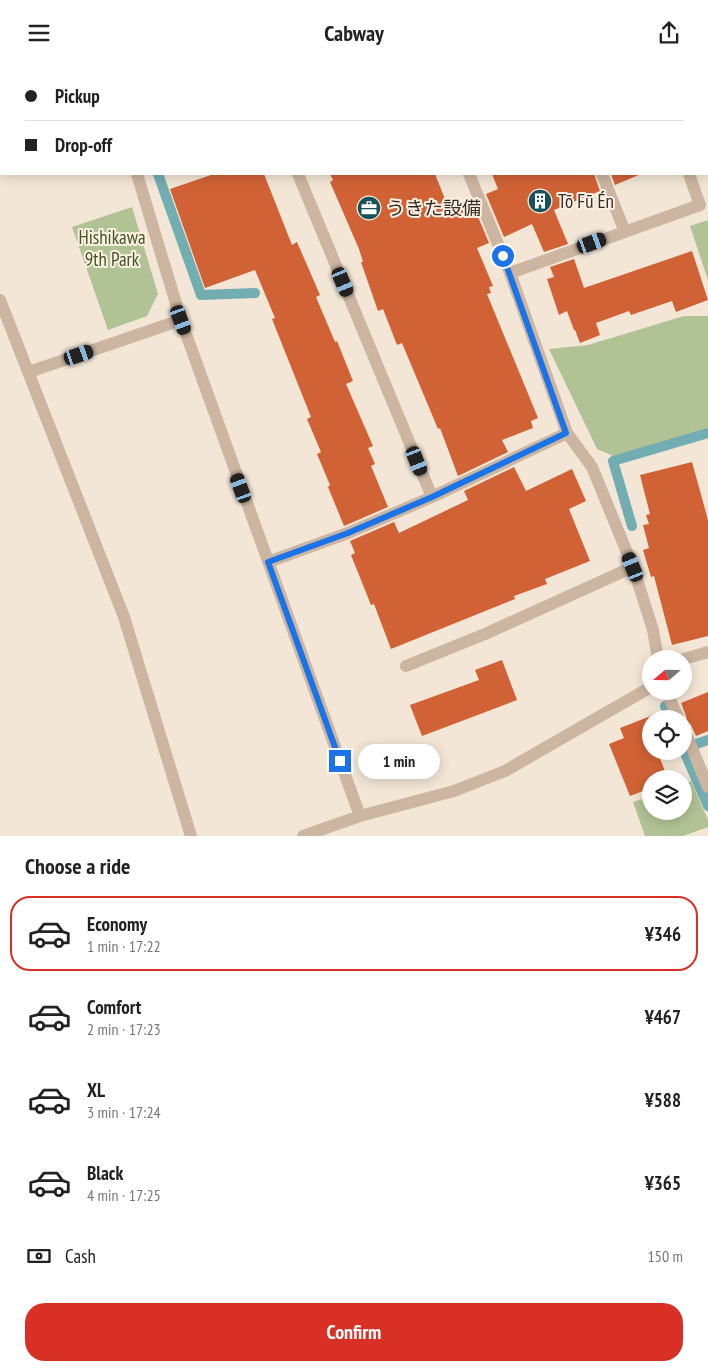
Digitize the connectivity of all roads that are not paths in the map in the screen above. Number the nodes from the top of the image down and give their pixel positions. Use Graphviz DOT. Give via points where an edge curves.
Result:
graph roads {
  1 [pos="136,175"];
  2 [pos="298,175"];
  3 [pos="469,175"];
  4 [pos="602,175"];
  5 [pos="689,175"];
  6 [pos="625,232"];
  7 [pos="510,273"];
  8 [pos="0,300"];
  9 [pos="181,320"];
  10 [pos="28,372"];
  11 [pos="566,433"];
  12 [pos="432,497"];
  13 [pos="268,562"];
  14 [pos="633,567"];
  15 [pos="656,650"];
  16 [pos="708,652"];
  17 [pos="692,657"];
  18 [pos="406,666"];
  19 [pos="642,692"];
  20 [pos="692,750"];
  21 [pos="708,787"];
  22 [pos="360,816"];
  23 [pos="191,836"];
  24 [pos="303,836"];
  1 -- 9 [label="street"];
  2 -- 12 [label="street"];
  3 -- 7 [label="street"];
  4 -- 6 [label="street"];
  5 -- 6 [label="street" via="700,205"];
  6 -- 7 [label="street"];
  7 -- 11 [label="street"];
  8 -- 10 [label="street"];
  9 -- 10 [label="street"];
  9 -- 13 [label="street"];
  10 -- 23 [label="street" via="124,617"];
  11 -- 12 [label="street"];
  11 -- 14 [label="street" via="592,467"];
  12 -- 13 [label="street" via="348,533"];
  13 -- 22 [label="street"];
  14 -- 15 [label="street"];
  14 -- 18 [label="street"];
  16 -- 17 [label="street"];
  19 -- 22 [label="street" via="505,771 454,791"];
  20 -- 21 [label="street"];
  22 -- 24 [label="street"];
}
